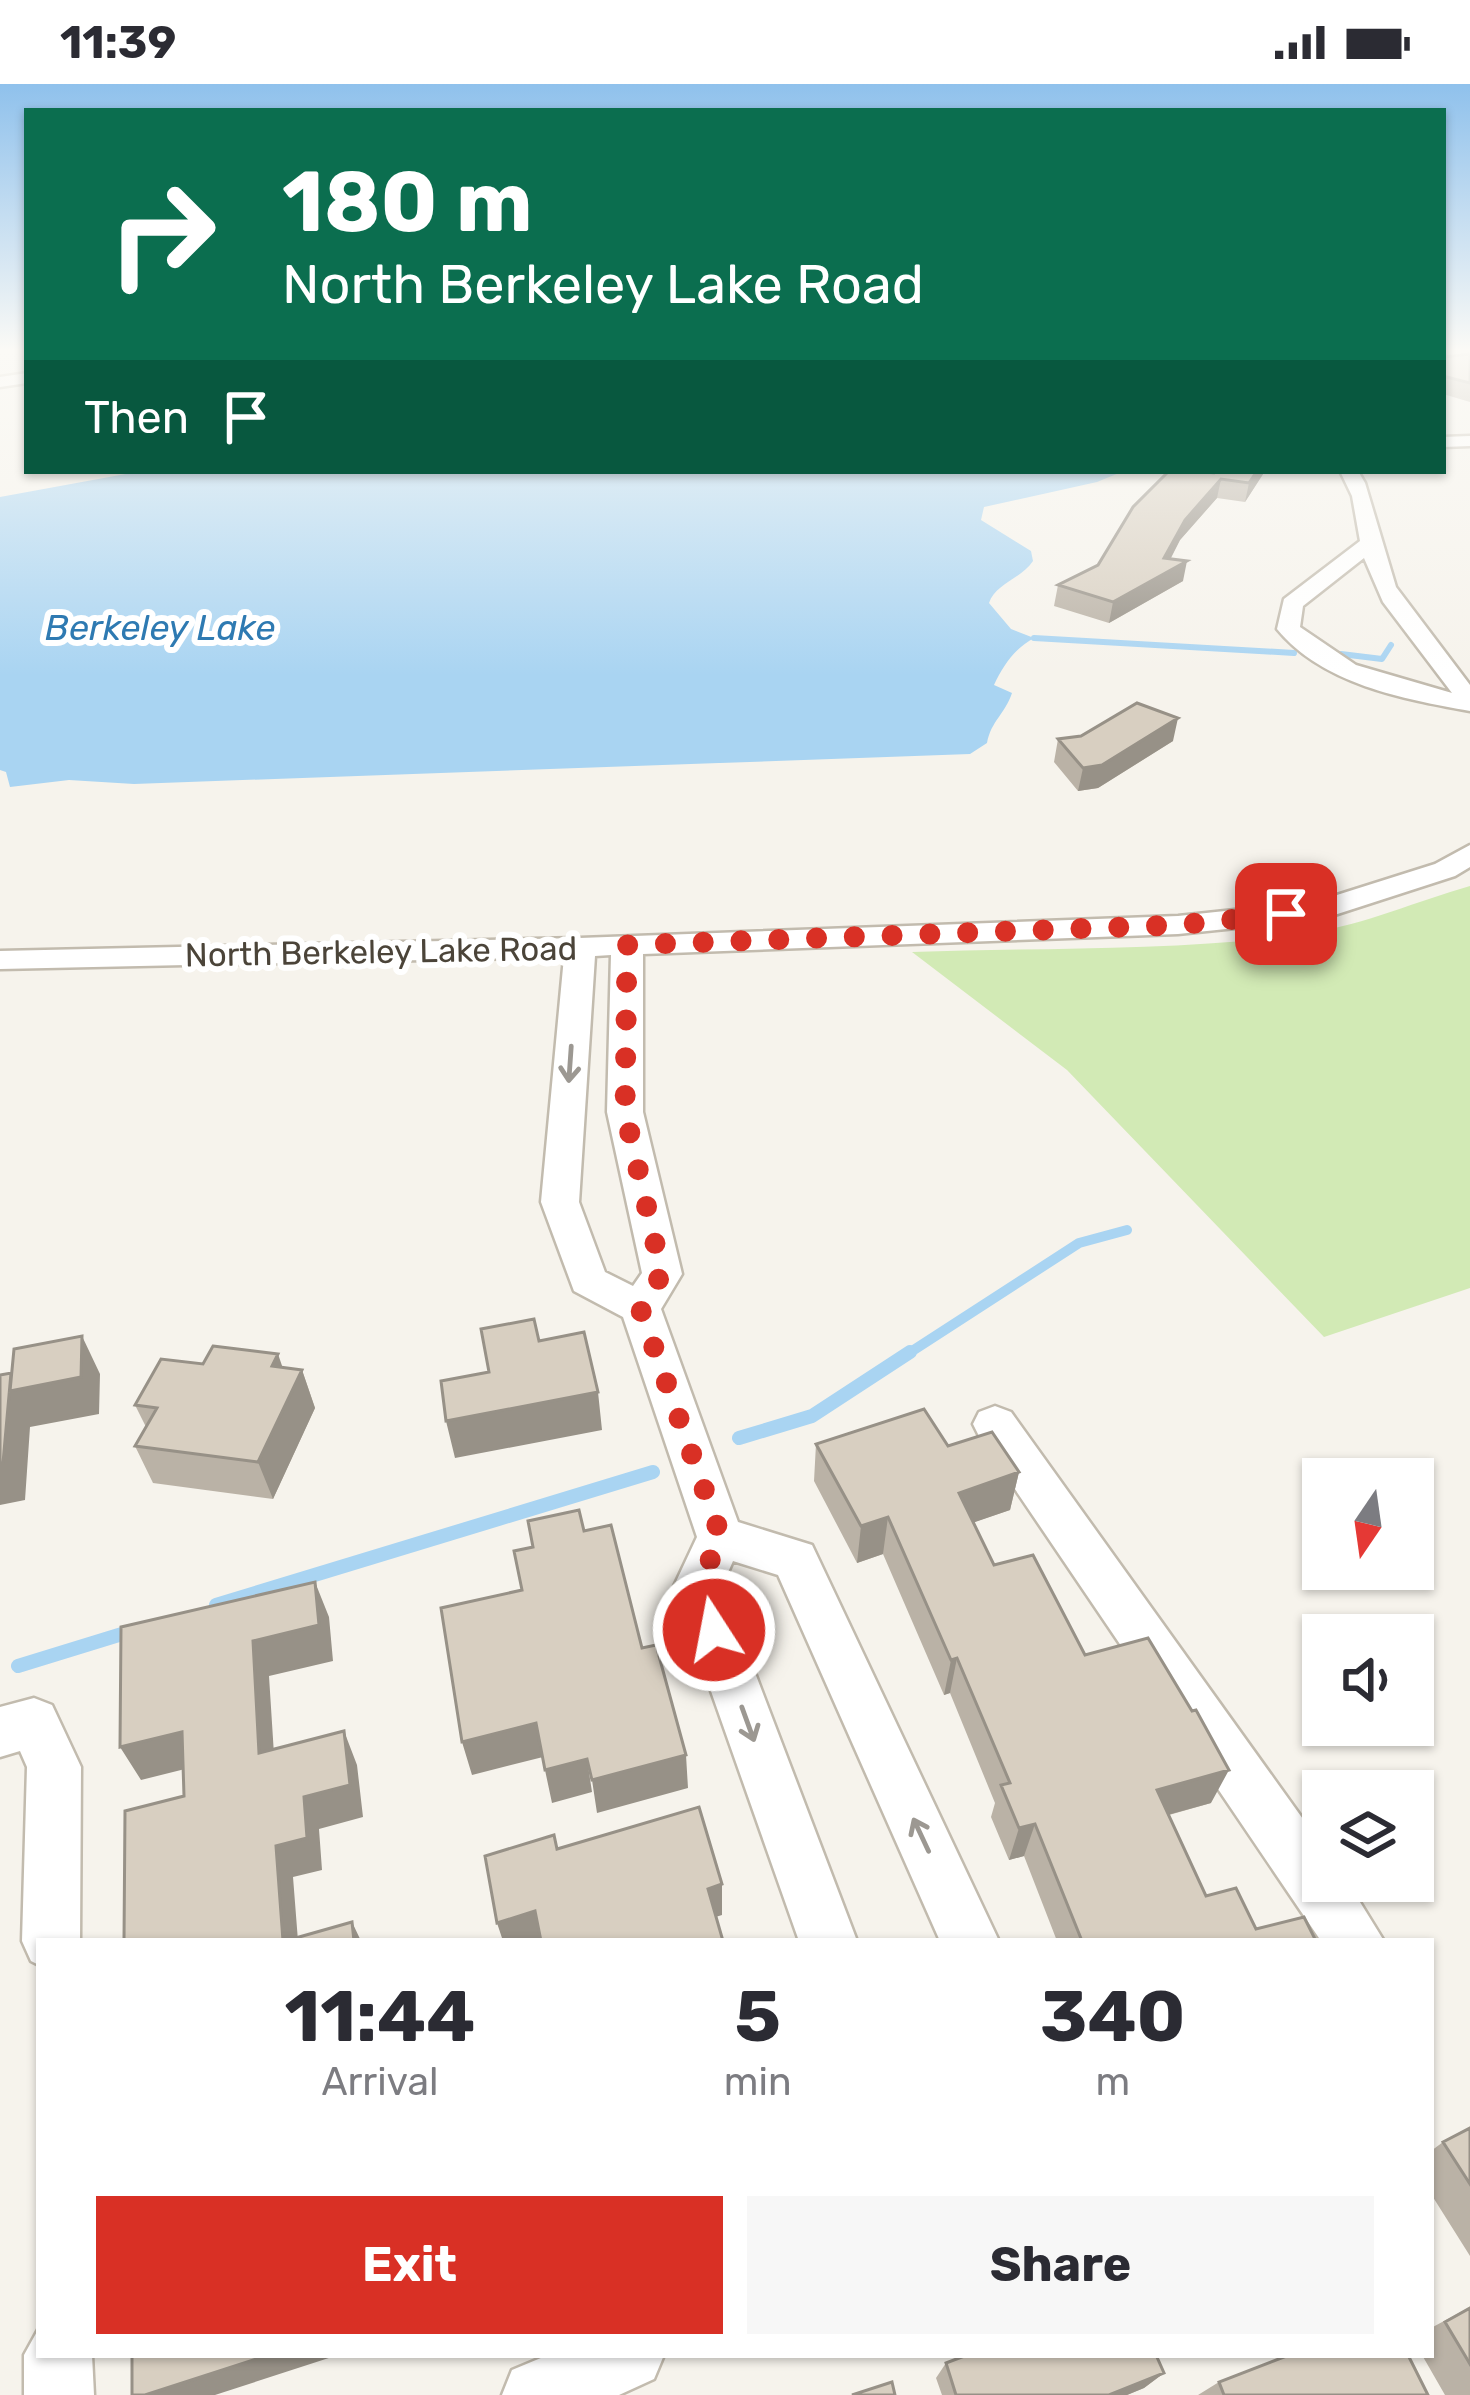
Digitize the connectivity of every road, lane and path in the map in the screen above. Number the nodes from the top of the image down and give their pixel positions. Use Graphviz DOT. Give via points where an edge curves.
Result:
graph roads {
  1 [pos="1351,474"];
  2 [pos="1368,544"];
  3 [pos="1470,702"];
  4 [pos="1470,854"];
  5 [pos="627,945"];
  6 [pos="580,947"];
  7 [pos="0,960"];
  8 [pos="625,1117"];
  9 [pos="566,1120"];
  10 [pos="640,1308"];
  11 [pos="995,1424"];
  12 [pos="721,1537"];
  13 [pos="0,1732"];
  14 [pos="51,1938"];
  15 [pos="827,1938"];
  16 [pos="969,1938"];
  17 [pos="1352,1938"];
  18 [pos="58,2358"];
  19 [pos="623,2358"];
  20 [pos="59,2395"];
  21 [pos="537,2395"];
  1 -- 2 [label="street"];
  2 -- 3 [label="street" via="1385,588"];
  2 -- 3 [label="street" via="1292,604 1288,628 1303,645 1364,675"];
  4 -- 5 [label="street, North Berkeley Lake Road" via="1322,910 1199,923"];
  5 -- 6 [label="street, North Berkeley Lake Road"];
  5 -- 8 [label="street"];
  6 -- 7 [label="street, North Berkeley Lake Road"];
  6 -- 9 [label="street, one-way"];
  8 -- 9 [label="street"];
  8 -- 10 [label="street" via="662,1274"];
  9 -- 10 [label="street" via="560,1202 588,1282"];
  10 -- 12 [label="street"];
  11 -- 17 [label="street"];
  12 -- 15 [label="street, one-way" via="698,1586"];
  16 -- 12 [label="street, one-way" via="795,1560"];
  13 -- 14 [label="street" via="34,1722 54,1767"];
  18 -- 20 [label="street"];
  19 -- 21 [label="street"];
}
